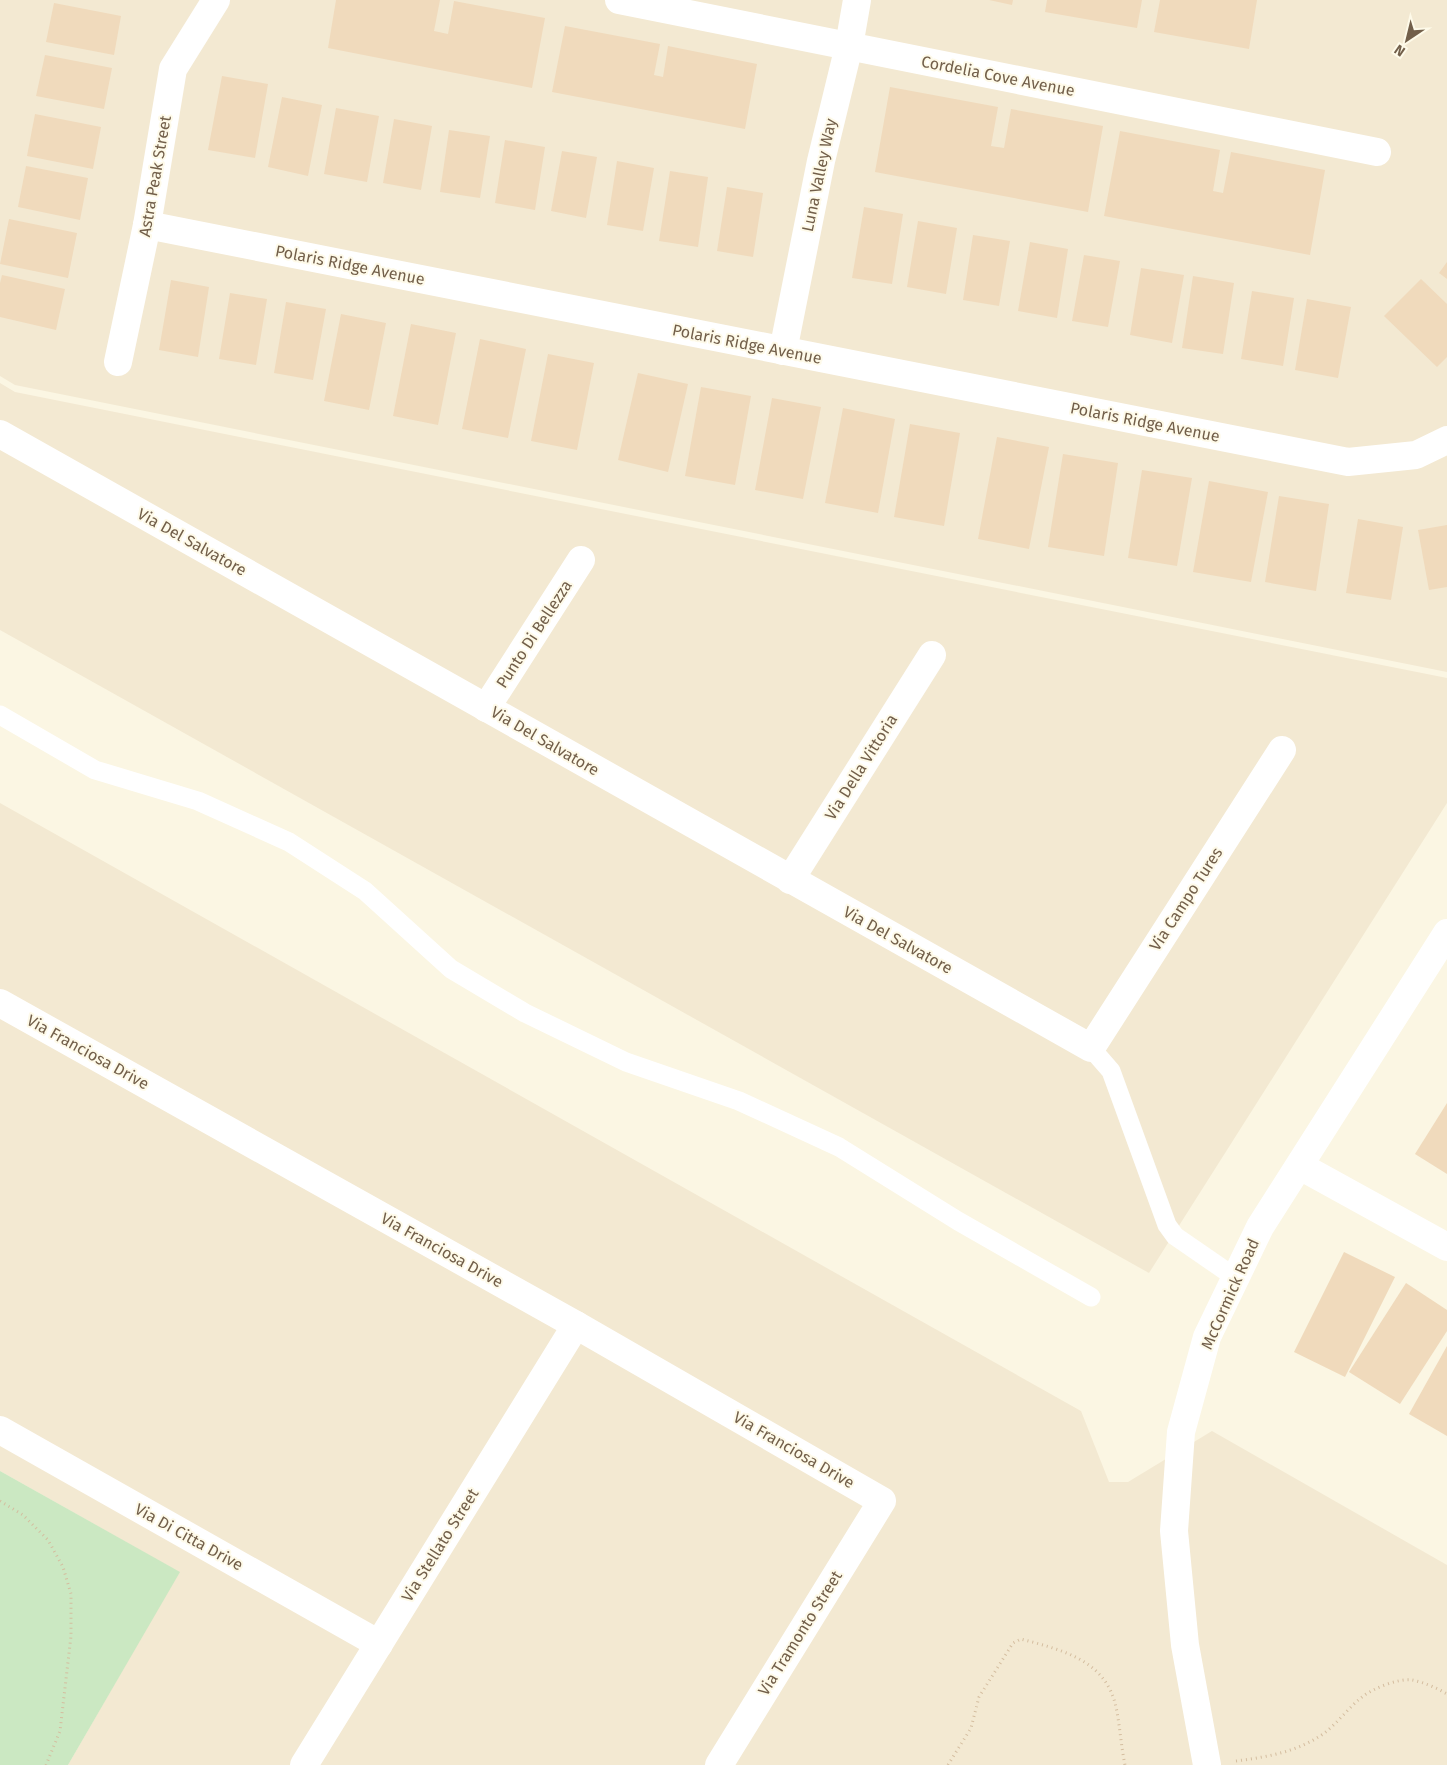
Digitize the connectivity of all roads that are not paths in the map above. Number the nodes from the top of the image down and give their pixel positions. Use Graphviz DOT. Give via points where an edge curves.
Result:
graph roads {
  1 [pos="216,0"];
  2 [pos="619,0"];
  3 [pos="857,0"];
  4 [pos="849,46"];
  5 [pos="1377,152"];
  6 [pos="147,225"];
  7 [pos="783,351"];
  8 [pos="118,362"];
  9 [pos="0,434"];
  10 [pos="1447,440"];
  11 [pos="581,560"];
  12 [pos="932,655"];
  13 [pos="486,708"];
  14 [pos="0,715"];
  15 [pos="1282,750"];
  16 [pos="790,880"];
  17 [pos="1447,933"];
  18 [pos="0,1003"];
  19 [pos="1091,1048"];
  20 [pos="1300,1166"];
  21 [pos="1447,1247"];
  22 [pos="1236,1278"];
  23 [pos="1091,1297"];
  24 [pos="576,1325"];
  25 [pos="0,1430"];
  26 [pos="882,1501"];
  27 [pos="379,1644"];
  28 [pos="304,1765"];
  29 [pos="719,1765"];
  30 [pos="1207,1765"];
  1 -- 6 [label="street, Astra Peak Street" via="173,68"];
  2 -- 4 [label="street, Cordelia Cove Avenue"];
  3 -- 4 [label="street, Luna Valley Way"];
  4 -- 5 [label="street, Cordelia Cove Avenue"];
  4 -- 7 [label="street, Luna Valley Way" via="821,161"];
  6 -- 7 [label="street, Polaris Ridge Avenue"];
  6 -- 8 [label="street, Astra Peak Street"];
  7 -- 10 [label="street, Polaris Ridge Avenue" via="1348,462 1416,455"];
  9 -- 13 [label="street, Via Del Salvatore"];
  11 -- 13 [label="street, Punto Di Bellezza"];
  12 -- 16 [label="street, Via Della Vittoria"];
  13 -- 16 [label="street, Via Del Salvatore"];
  14 -- 23 [label="lane" via="95,770 198,801 289,842 365,891 451,969 525,1013 626,1062 739,1101 839,1147 958,1222"];
  15 -- 19 [label="street, Via Campo Tures"];
  16 -- 19 [label="street, Via Del Salvatore"];
  17 -- 20 [label="street, McCormick Road"];
  18 -- 24 [label="street, Via Franciosa Drive"];
  19 -- 22 [label="lane" via="1111,1071 1167,1225 1175,1236"];
  20 -- 21 [label="street"];
  20 -- 22 [label="street, McCormick Road" via="1260,1227"];
  22 -- 30 [label="street, McCormick Road" via="1207,1338 1181,1432 1174,1531 1185,1645"];
  24 -- 26 [label="street, Via Franciosa Drive"];
  24 -- 27 [label="street, Via Stellato Street"];
  25 -- 27 [label="street, Via Di Citta Drive"];
  26 -- 29 [label="street, Via Tramonto Street"];
  27 -- 28 [label="street, Via Stellato Street"];
}
